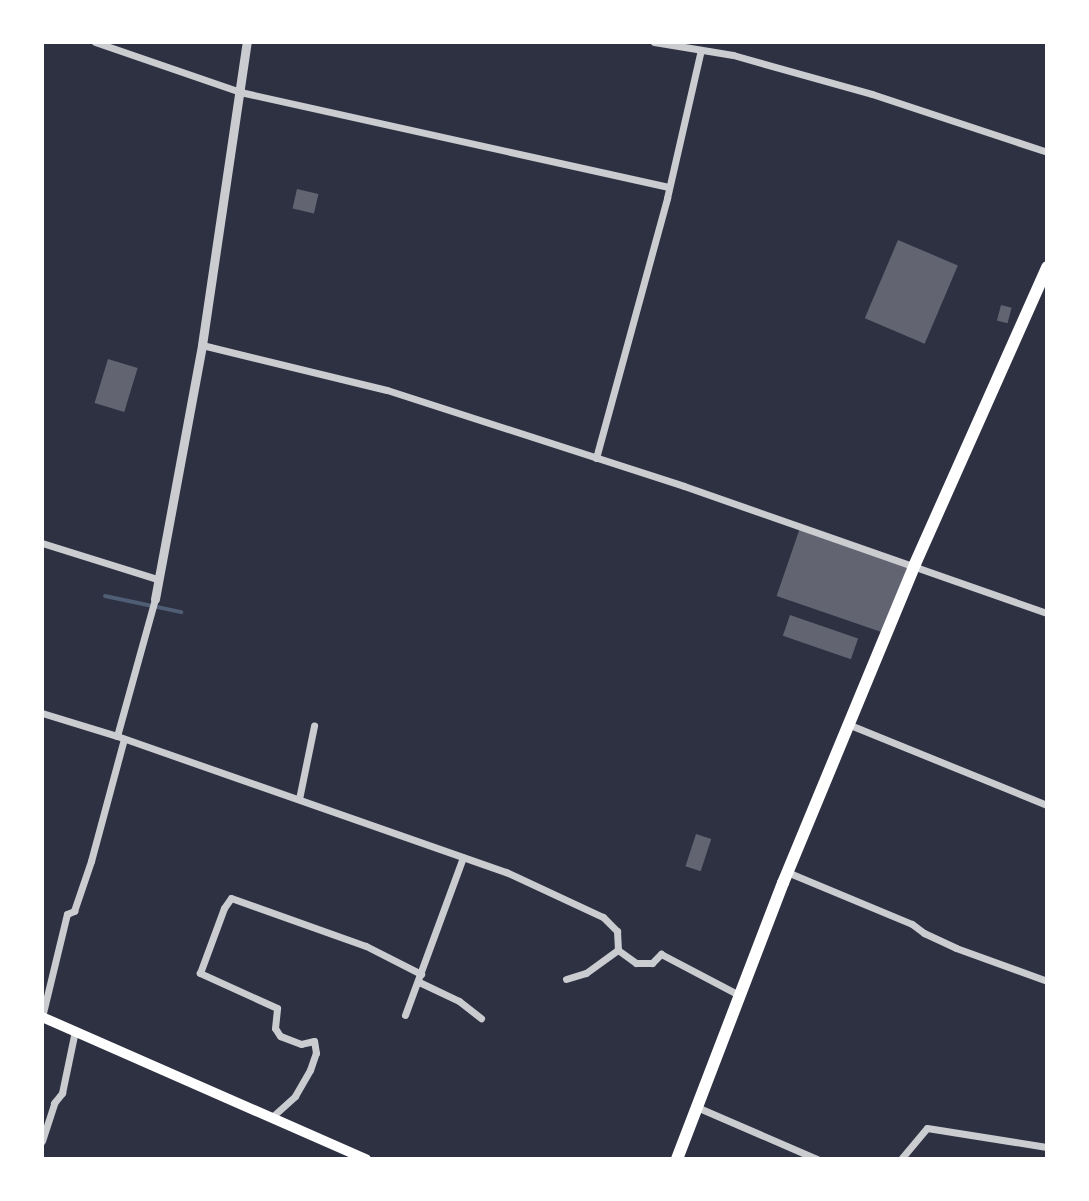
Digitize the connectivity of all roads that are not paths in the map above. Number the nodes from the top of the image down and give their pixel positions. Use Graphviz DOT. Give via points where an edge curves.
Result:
graph roads {
  1 [pos="95,42"];
  2 [pos="247,42"];
  3 [pos="654,42"];
  4 [pos="701,50"];
  5 [pos="240,92"];
  6 [pos="1047,152"];
  7 [pos="669,187"];
  8 [pos="1047,267"];
  9 [pos="202,345"];
  10 [pos="596,458"];
  11 [pos="42,543"];
  12 [pos="915,564"];
  13 [pos="157,579"];
  14 [pos="155,599"];
  15 [pos="1047,613"];
  16 [pos="42,713"];
  17 [pos="850,725"];
  18 [pos="314,726"];
  19 [pos="120,738"];
  20 [pos="299,799"];
  21 [pos="1047,805"];
  22 [pos="463,857"];
  23 [pos="787,872"];
  24 [pos="618,950"];
  25 [pos="420,978"];
  26 [pos="566,979"];
  27 [pos="1047,981"];
  28 [pos="741,996"];
  29 [pos="405,1015"];
  30 [pos="42,1017"];
  31 [pos="481,1018"];
  32 [pos="75,1031"];
  33 [pos="699,1108"];
  34 [pos="272,1117"];
  35 [pos="42,1141"];
  36 [pos="1047,1147"];
  37 [pos="358,1157"];
  38 [pos="677,1159"];
  39 [pos="817,1159"];
  40 [pos="901,1159"];
  1 -- 5 [label="street"];
  2 -- 5 [label="street"];
  3 -- 4 [label="street"];
  4 -- 6 [label="street" via="872,94"];
  4 -- 7 [label="street"];
  5 -- 7 [label="street"];
  5 -- 9 [label="street"];
  7 -- 10 [label="street"];
  8 -- 12 [label="main road"];
  9 -- 10 [label="street" via="387,390"];
  9 -- 13 [label="street"];
  10 -- 12 [label="street"];
  11 -- 13 [label="street"];
  12 -- 15 [label="street"];
  12 -- 17 [label="main road"];
  13 -- 14 [label="street"];
  14 -- 19 [label="street"];
  16 -- 19 [label="street"];
  17 -- 21 [label="street"];
  17 -- 23 [label="main road"];
  18 -- 20 [label="street"];
  19 -- 20 [label="street"];
  19 -- 30 [label="street" via="91,861 74,911 67,914"];
  20 -- 22 [label="street"];
  22 -- 24 [label="street" via="603,917 617,931"];
  22 -- 25 [label="street"];
  23 -- 27 [label="street" via="956,948"];
  23 -- 28 [label="main road"];
  24 -- 26 [label="street" via="586,973"];
  24 -- 28 [label="street" via="636,963 652,963 661,954"];
  25 -- 29 [label="street"];
  25 -- 31 [label="street"];
  25 -- 34 [label="street" via="366,946 231,898 200,973 277,1008 275,1028 280,1036 301,1044 314,1041 310,1070 295,1096"];
  28 -- 33 [label="main road"];
  30 -- 32 [label="main road"];
  32 -- 34 [label="main road"];
  32 -- 35 [label="street" via="62,1093"];
  33 -- 38 [label="main road"];
  33 -- 39 [label="street"];
  34 -- 37 [label="main road"];
  36 -- 40 [label="street" via="927,1128"];
}
